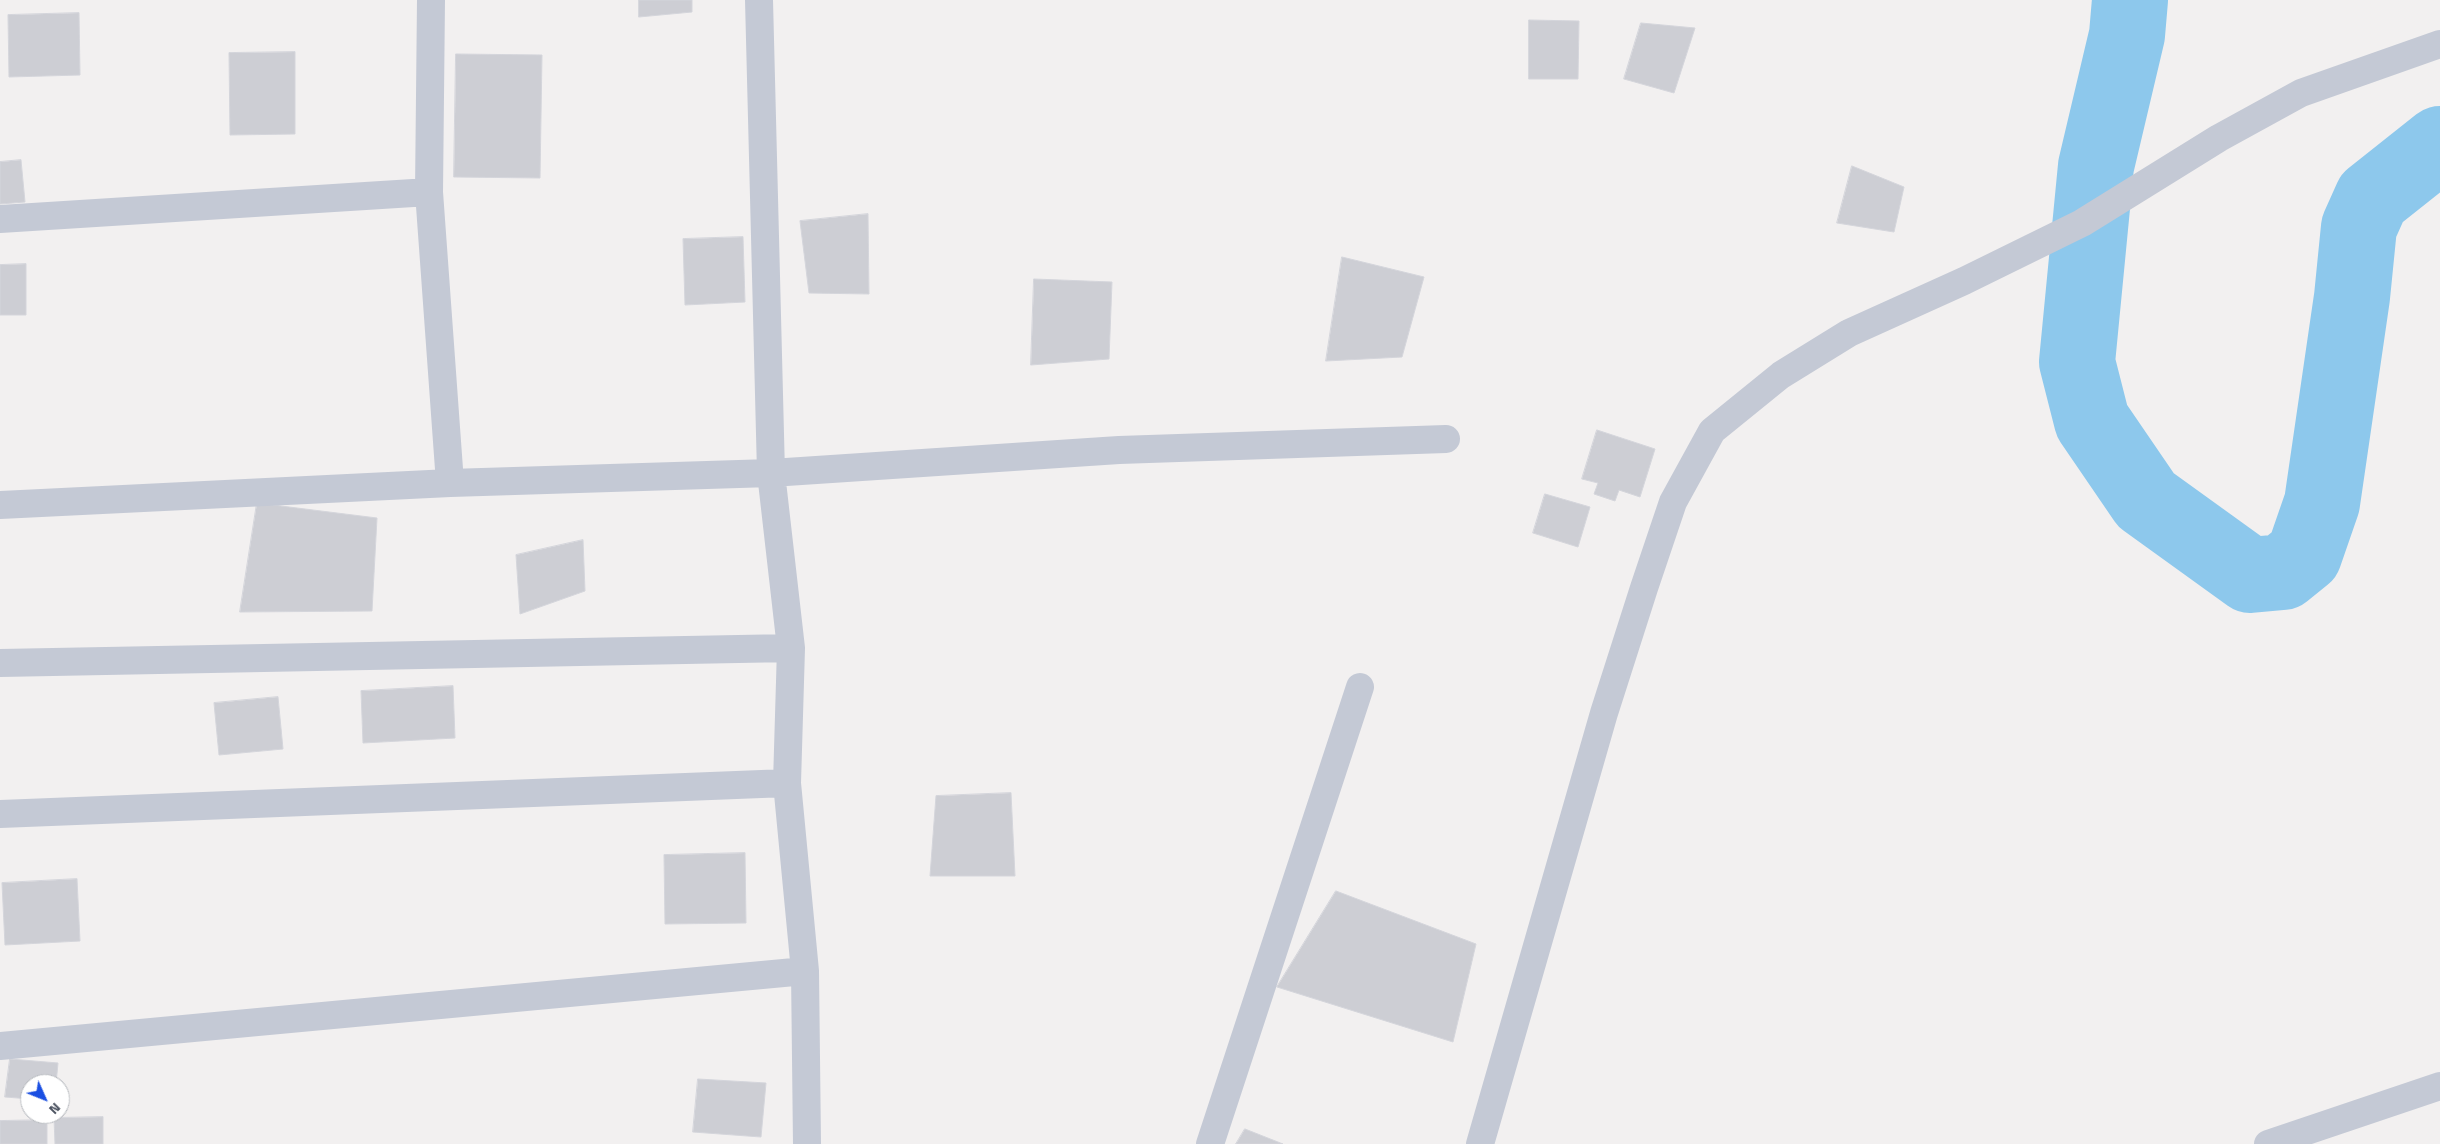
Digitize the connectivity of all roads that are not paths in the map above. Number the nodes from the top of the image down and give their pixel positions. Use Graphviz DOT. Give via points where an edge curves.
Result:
graph roads {
  1 [pos="430,0"];
  2 [pos="759,0"];
  3 [pos="2440,44"];
  4 [pos="429,192"];
  5 [pos="0,219"];
  6 [pos="1446,439"];
  7 [pos="772,473"];
  8 [pos="450,483"];
  9 [pos="0,505"];
  10 [pos="791,648"];
  11 [pos="0,663"];
  12 [pos="1360,687"];
  13 [pos="787,783"];
  14 [pos="0,814"];
  15 [pos="805,971"];
  16 [pos="0,1046"];
  17 [pos="2440,1086"];
  18 [pos="799,1144"];
  19 [pos="1210,1144"];
  20 [pos="1480,1144"];
  21 [pos="2268,1144"];
  1 -- 4 [label="street"];
  2 -- 7 [label="street"];
  3 -- 20 [label="street" via="2301,93 2219,138 2082,223 1849,333 1781,375 1712,431 1673,502 1644,588 1604,713"];
  4 -- 5 [label="street"];
  4 -- 8 [label="street"];
  6 -- 7 [label="street" via="1119,450"];
  7 -- 8 [label="street"];
  7 -- 10 [label="street"];
  8 -- 9 [label="street"];
  10 -- 11 [label="street"];
  10 -- 13 [label="street"];
  12 -- 19 [label="street"];
  13 -- 14 [label="street"];
  13 -- 15 [label="street"];
  15 -- 16 [label="street"];
  15 -- 18 [label="street"];
  17 -- 21 [label="street"];
}
